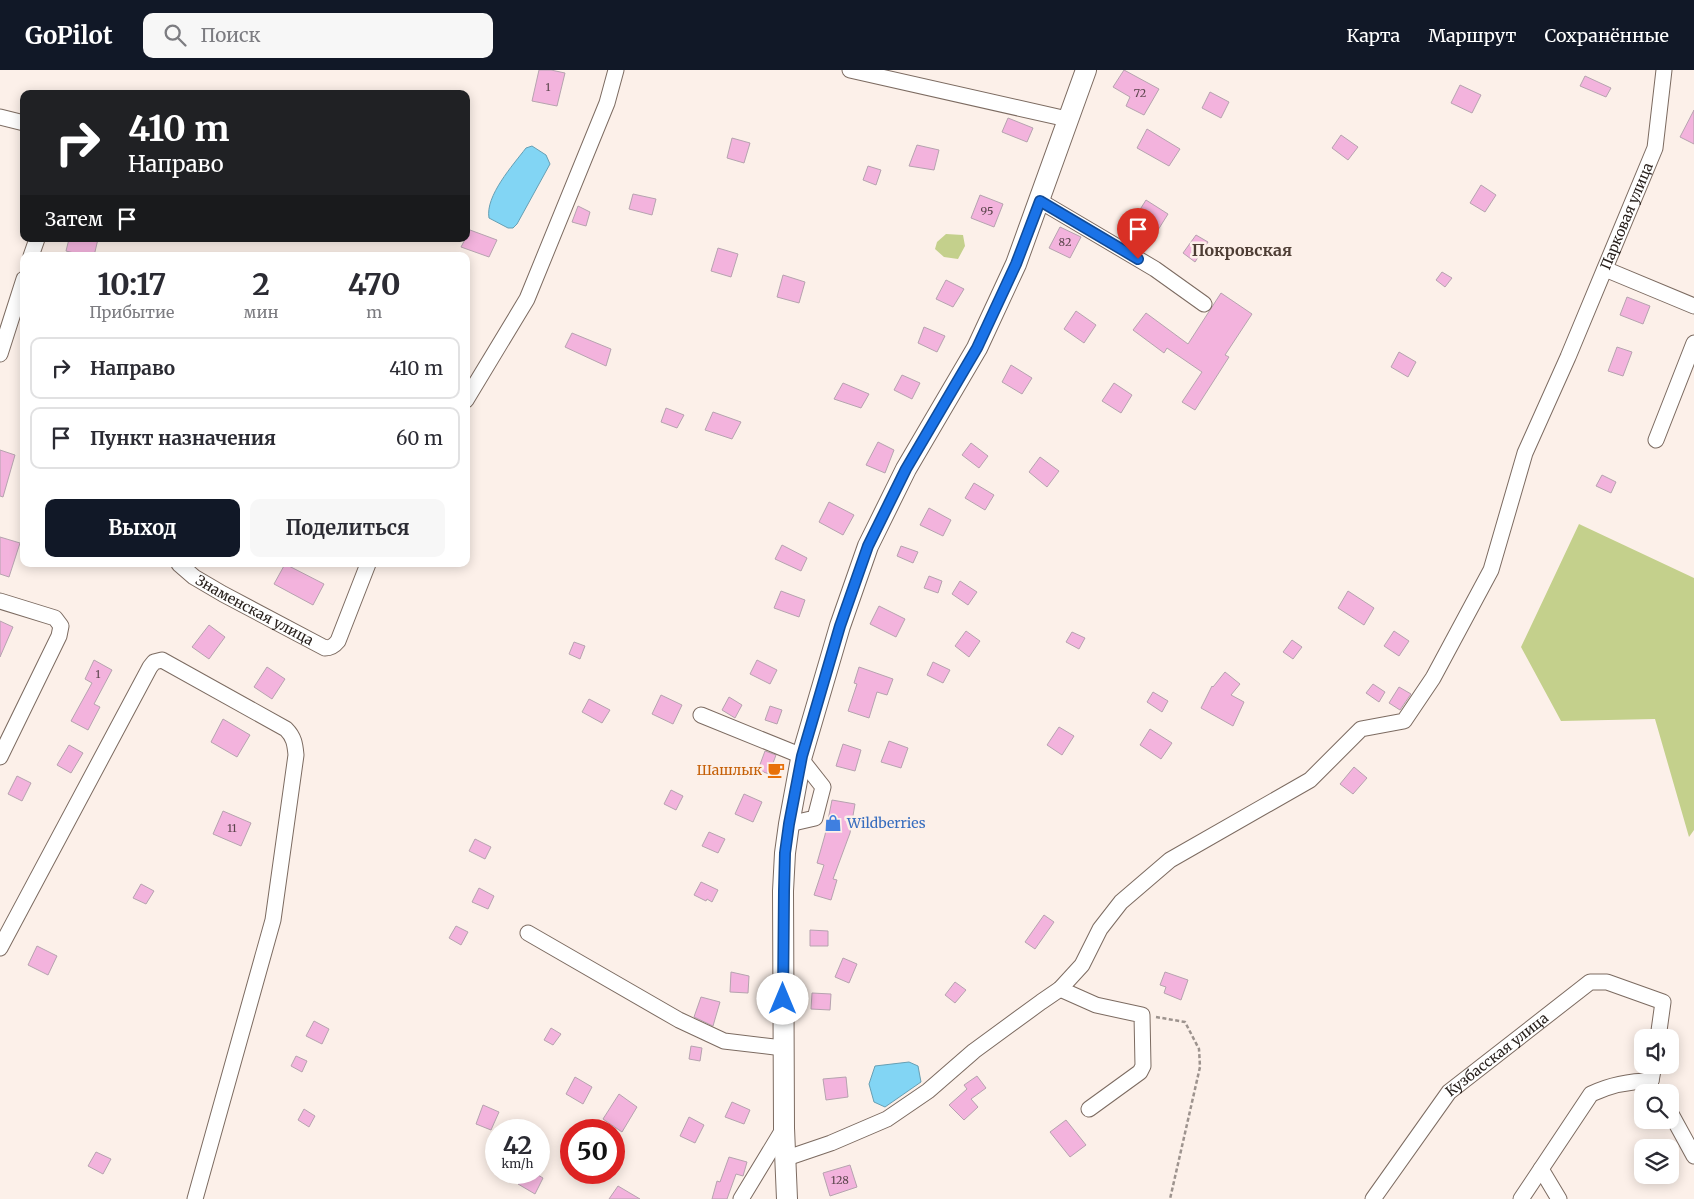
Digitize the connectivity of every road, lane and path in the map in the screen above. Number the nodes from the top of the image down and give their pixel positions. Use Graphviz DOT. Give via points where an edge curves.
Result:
graph roads {
  1 [pos="616,70"];
  2 [pos="850,70"];
  3 [pos="1086,70"];
  4 [pos="1664,70"];
  5 [pos="0,117"];
  6 [pos="1067,120"];
  7 [pos="20,122"];
  8 [pos="1040,201"];
  9 [pos="1605,269"];
  10 [pos="20,292"];
  11 [pos="1204,304"];
  12 [pos="1694,306"];
  13 [pos="1694,343"];
  14 [pos="0,354"];
  15 [pos="470,393"];
  16 [pos="1656,440"];
  17 [pos="183,567"];
  18 [pos="367,567"];
  19 [pos="0,601"];
  20 [pos="701,715"];
  21 [pos="0,757"];
  22 [pos="802,757"];
  23 [pos="789,824"];
  24 [pos="528,933"];
  25 [pos="0,948"];
  26 [pos="1060,990"];
  27 [pos="1142,1015"];
  28 [pos="1659,1029"];
  29 [pos="783,1048"];
  30 [pos="1647,1084"];
  31 [pos="1089,1109"];
  32 [pos="784,1128"];
  33 [pos="1679,1128"];
  34 [pos="1694,1156"];
  35 [pos="784,1159"];
  36 [pos="1541,1169"];
  37 [pos="195,1199"];
  38 [pos="741,1199"];
  39 [pos="787,1199"];
  40 [pos="1170,1199"];
  41 [pos="1373,1199"];
  42 [pos="1521,1199"];
  43 [pos="1559,1199"];
  1 -- 15 [label="street" via="607,103 527,300"];
  2 -- 6 [label="street"];
  3 -- 6 [label="main road"];
  4 -- 9 [label="street, Парковая улица" via="1655,148"];
  5 -- 7 [label="street"];
  6 -- 8 [label="main road"];
  8 -- 11 [label="street" via="1155,269"];
  8 -- 22 [label="main road" via="1016,264 977,348 906,469 868,546 840,626"];
  9 -- 12 [label="street"];
  9 -- 26 [label="street, Парковая улица" via="1525,453 1491,570 1433,678 1404,721 1361,729 1310,780 1170,860 1121,902 1100,930 1082,965"];
  10 -- 14 [label="street"];
  13 -- 16 [label="street"];
  17 -- 18 [label="street, Знаменская улица" via="223,594 325,648 338,642"];
  19 -- 21 [label="street" via="55,618 61,626"];
  20 -- 22 [label="street"];
  22 -- 23 [label="main road"];
  22 -- 23 [label="street" via="823,787 815,818"];
  23 -- 29 [label="main road" via="785,853"];
  24 -- 29 [label="street" via="678,1020 724,1041"];
  25 -- 37 [label="street" via="154,662 162,660 292,734 296,755 273,920"];
  26 -- 27 [label="street" via="1096,1006"];
  26 -- 35 [label="street, Парковая улица" via="974,1051 928,1091 887,1119"];
  27 -- 31 [label="street" via="1143,1066 1140,1072"];
  27 -- 40 [label="path" via="1185,1022 1199,1049 1200,1067"];
  28 -- 41 [label="street, Кузбасская улица" via="1663,1002 1607,982 1590,982 1449,1092"];
  29 -- 32 [label="main road"];
  30 -- 36 [label="street" via="1639,1081 1591,1094"];
  32 -- 35 [label="main road"];
  32 -- 38 [label="street"];
  33 -- 34 [label="street"];
  35 -- 39 [label="main road"];
  36 -- 42 [label="street"];
  36 -- 43 [label="street"];
}
